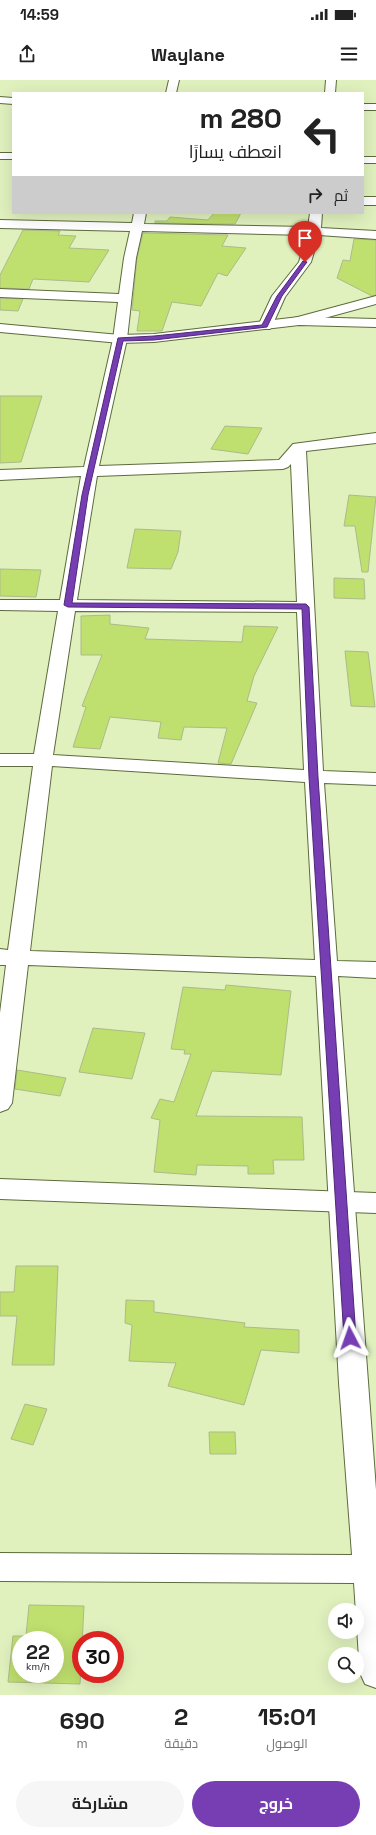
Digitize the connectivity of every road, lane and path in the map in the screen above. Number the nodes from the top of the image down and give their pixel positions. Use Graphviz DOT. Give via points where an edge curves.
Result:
graph roads {
  1 [pos="174,80"];
  2 [pos="332,80"];
  3 [pos="170,92"];
  4 [pos="330,92"];
  5 [pos="0,100"];
  6 [pos="12,101"];
  7 [pos="364,107"];
  8 [pos="376,107"];
  9 [pos="0,156"];
  10 [pos="12,156"];
  11 [pos="364,160"];
  12 [pos="376,160"];
  13 [pos="364,201"];
  14 [pos="376,201"];
  15 [pos="316,214"];
  16 [pos="138,220"];
  17 [pos="0,224"];
  18 [pos="314,231"];
  19 [pos="376,235"];
  20 [pos="0,293"];
  21 [pos="125,298"];
  22 [pos="376,300"];
  23 [pos="299,322"];
  24 [pos="376,323"];
  25 [pos="265,326"];
  26 [pos="0,328"];
  27 [pos="120,339"];
  28 [pos="376,438"];
  29 [pos="298,446"];
  30 [pos="91,472"];
  31 [pos="0,475"];
  32 [pos="0,605"];
  33 [pos="68,605"];
  34 [pos="306,607"];
  35 [pos="0,760"];
  36 [pos="43,760"];
  37 [pos="314,777"];
  38 [pos="376,779"];
  39 [pos="9,957"];
  40 [pos="326,969"];
  41 [pos="376,970"];
  42 [pos="0,1103"];
  43 [pos="0,1189"];
  44 [pos="341,1202"];
  45 [pos="376,1203"];
  46 [pos="0,1567"];
  47 [pos="372,1569"];
  48 [pos="376,1673"];
  1 -- 3 [label="street"];
  2 -- 4 [label="street"];
  5 -- 6 [label="street"];
  7 -- 8 [label="street"];
  9 -- 10 [label="street"];
  11 -- 12 [label="street"];
  13 -- 14 [label="street"];
  15 -- 18 [label="street"];
  16 -- 17 [label="street"];
  16 -- 18 [label="street"];
  16 -- 21 [label="street"];
  18 -- 19 [label="street"];
  18 -- 25 [label="street" via="305,262 279,296"];
  20 -- 21 [label="street"];
  21 -- 27 [label="street"];
  22 -- 23 [label="street"];
  23 -- 24 [label="street"];
  23 -- 25 [label="street"];
  25 -- 27 [label="street" via="154,338"];
  26 -- 27 [label="street"];
  27 -- 30 [label="street"];
  28 -- 29 [label="street"];
  29 -- 30 [label="street" via="283,464"];
  29 -- 34 [label="street"];
  30 -- 31 [label="street"];
  30 -- 33 [label="street"];
  32 -- 33 [label="street"];
  33 -- 34 [label="street"];
  33 -- 36 [label="street"];
  34 -- 37 [label="street"];
  35 -- 36 [label="street"];
  36 -- 37 [label="street"];
  36 -- 39 [label="street"];
  37 -- 38 [label="street"];
  37 -- 40 [label="street"];
  39 -- 40 [label="street"];
  39 -- 42 [label="street"];
  40 -- 41 [label="street"];
  40 -- 44 [label="street"];
  43 -- 44 [label="street"];
  44 -- 45 [label="street"];
  44 -- 47 [label="street" via="353,1383"];
  46 -- 47 [label="street"];
  47 -- 48 [label="street"];
}
